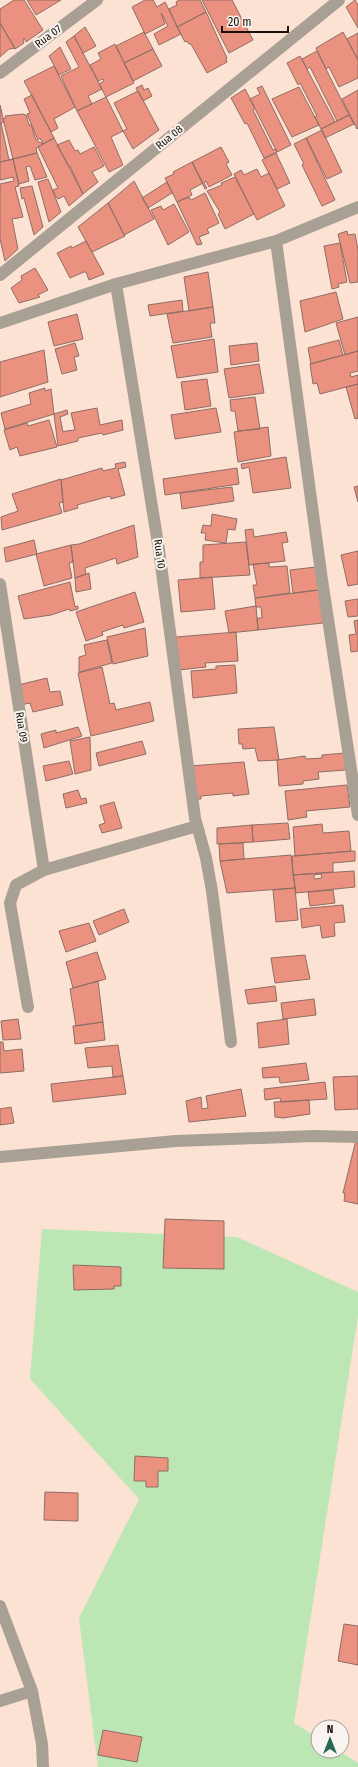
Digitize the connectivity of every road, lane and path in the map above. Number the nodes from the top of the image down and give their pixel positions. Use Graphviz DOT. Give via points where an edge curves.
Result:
graph roads {
  1 [pos="97,0"];
  2 [pos="339,0"];
  3 [pos="0,73"];
  4 [pos="358,207"];
  5 [pos="276,242"];
  6 [pos="0,275"];
  7 [pos="116,284"];
  8 [pos="0,323"];
  9 [pos="0,584"];
  10 [pos="358,815"];
  11 [pos="197,826"];
  12 [pos="44,870"];
  13 [pos="28,1007"];
  14 [pos="231,1042"];
  15 [pos="358,1137"];
  16 [pos="0,1157"];
  17 [pos="0,1606"];
  18 [pos="32,1691"];
  19 [pos="0,1701"];
  20 [pos="43,1767"];
  1 -- 3 [label="street, Rua 07"];
  2 -- 6 [label="street, Rua 08"];
  4 -- 5 [label="street"];
  5 -- 7 [label="street"];
  5 -- 10 [label="street" via="322,580"];
  7 -- 8 [label="street"];
  7 -- 11 [label="street, Rua 10" via="160,550"];
  9 -- 12 [label="street, Rua 09"];
  11 -- 12 [label="street"];
  11 -- 14 [label="street, Rua 10" via="211,884"];
  12 -- 13 [label="street" via="16,885 10,903"];
  15 -- 16 [label="street" via="176,1141"];
  17 -- 18 [label="street"];
  18 -- 19 [label="street"];
  18 -- 20 [label="street" via="42,1744"];
}
